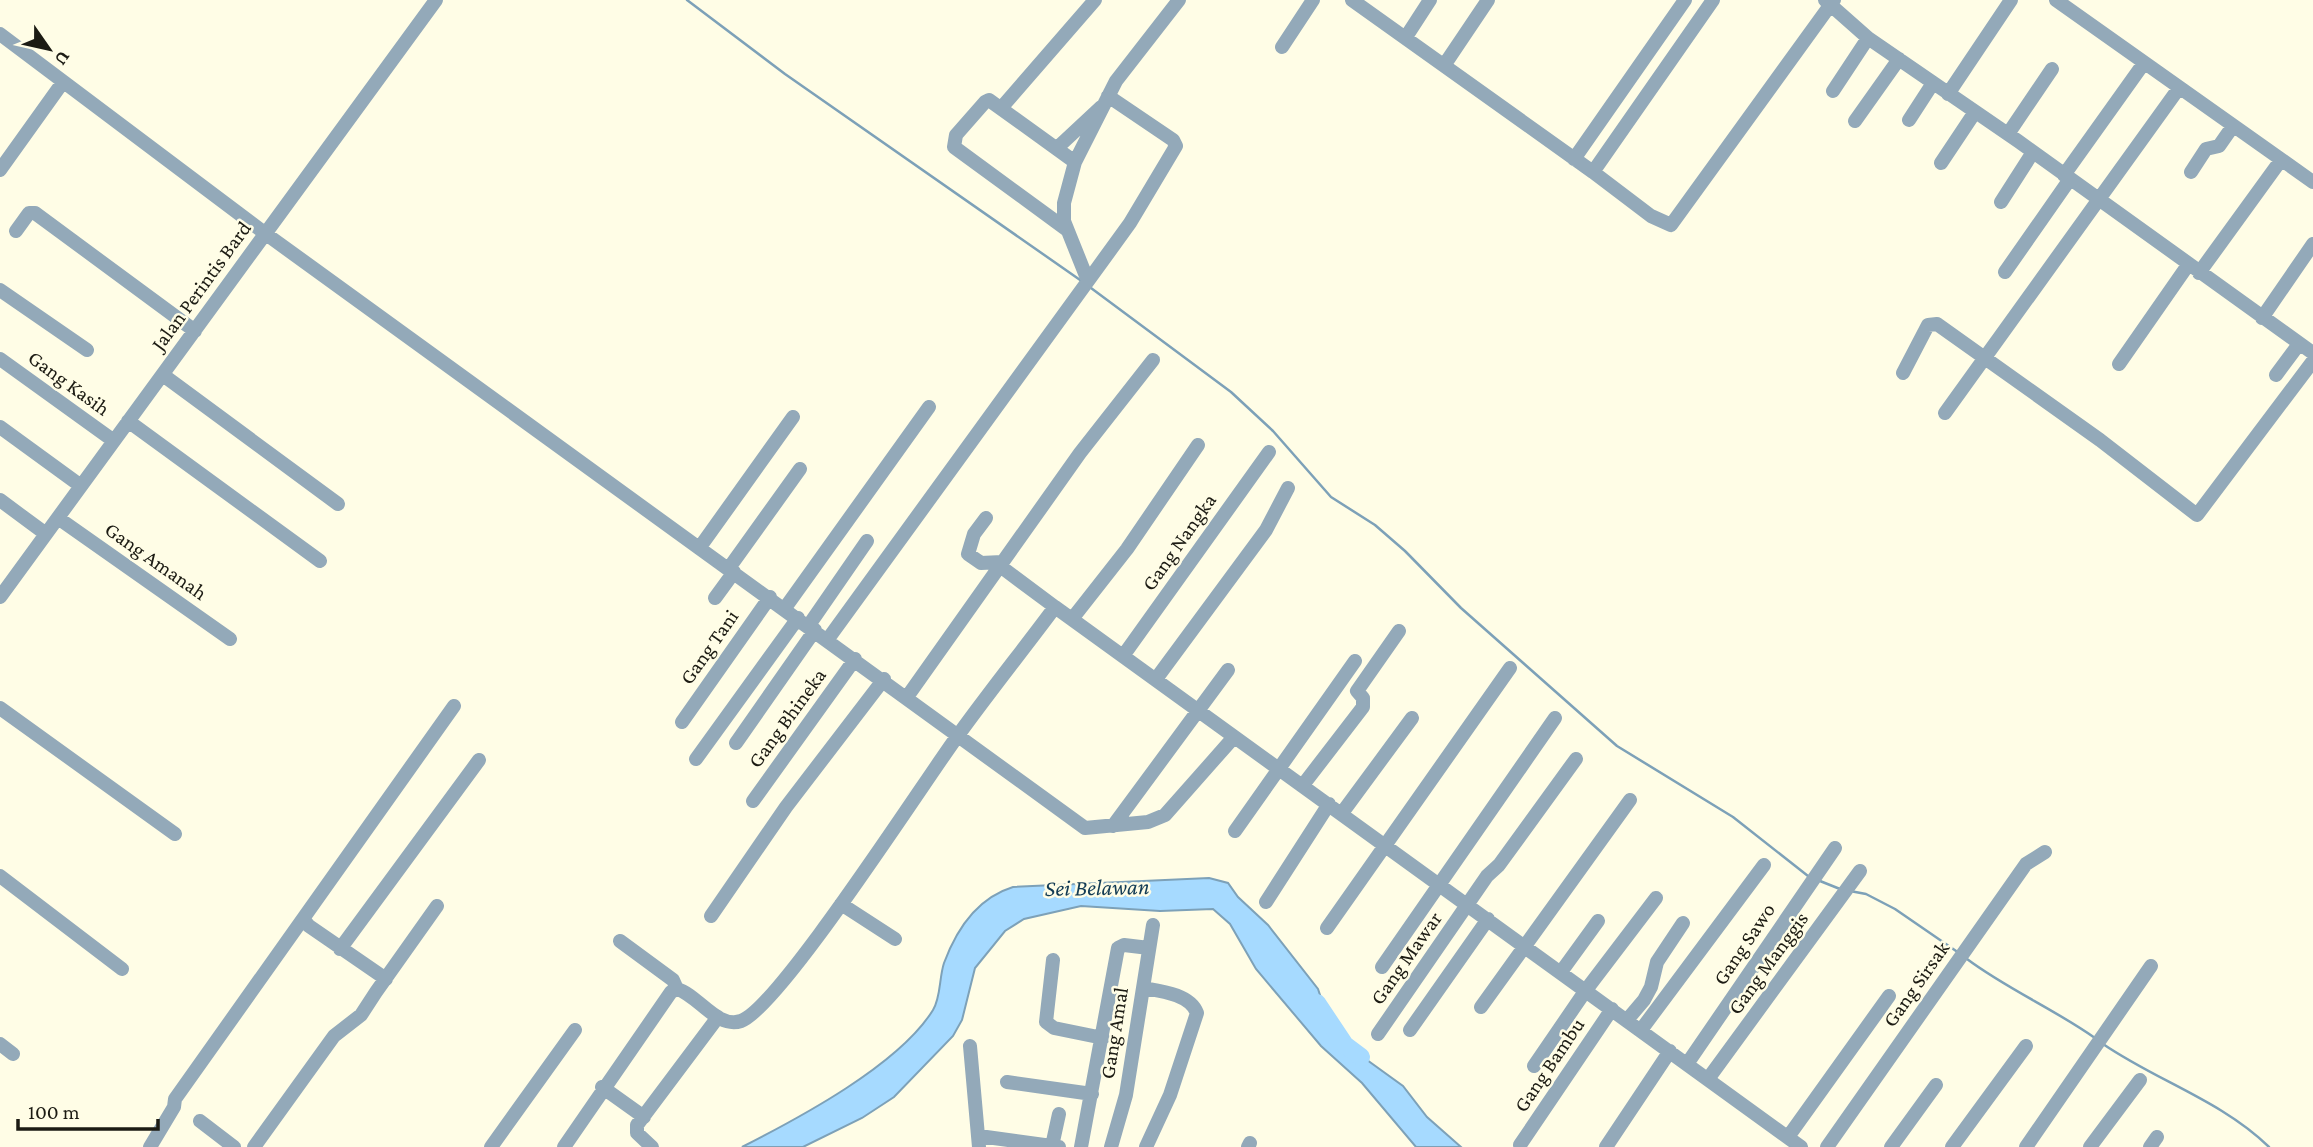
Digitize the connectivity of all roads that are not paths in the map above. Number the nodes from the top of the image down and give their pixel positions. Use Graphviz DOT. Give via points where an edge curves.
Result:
graph roads {
  1 [pos="436,0"];
  2 [pos="1095,0"];
  3 [pos="1179,0"];
  4 [pos="1313,0"];
  5 [pos="1352,0"];
  6 [pos="1430,0"];
  7 [pos="1488,0"];
  8 [pos="1685,0"];
  9 [pos="1713,0"];
  10 [pos="2011,0"];
  11 [pos="2056,0"];
  12 [pos="1830,1"];
  13 [pos="1371,5"];
  14 [pos="0,34"];
  15 [pos="1406,37"];
  16 [pos="1868,38"];
  17 [pos="1282,47"];
  18 [pos="1899,59"];
  19 [pos="2144,63"];
  20 [pos="1445,64"];
  21 [pos="2052,69"];
  22 [pos="63,82"];
  23 [pos="1933,83"];
  24 [pos="2179,88"];
  25 [pos="1833,91"];
  26 [pos="1948,94"];
  27 [pos="1105,101"];
  28 [pos="1002,107"];
  29 [pos="1975,112"];
  30 [pos="1909,120"];
  31 [pos="1855,121"];
  32 [pos="2233,126"];
  33 [pos="2008,134"];
  34 [pos="1058,148"];
  35 [pos="2033,152"];
  36 [pos="1574,159"];
  37 [pos="2281,160"];
  38 [pos="1075,162"];
  39 [pos="1941,163"];
  40 [pos="0,170"];
  41 [pos="1593,172"];
  42 [pos="2191,172"];
  43 [pos="2067,177"];
  44 [pos="2313,182"];
  45 [pos="2099,200"];
  46 [pos="2001,202"];
  47 [pos="1066,229"];
  48 [pos="16,231"];
  49 [pos="266,233"];
  50 [pos="2313,244"];
  51 [pos="2194,269"];
  52 [pos="2005,272"];
  53 [pos="1085,286"];
  54 [pos="0,290"];
  55 [pos="2262,318"];
  56 [pos="195,331"];
  57 [pos="2313,334"];
  58 [pos="2305,348"];
  59 [pos="87,350"];
  60 [pos="0,359"];
  61 [pos="1985,359"];
  62 [pos="1153,360"];
  63 [pos="2313,361"];
  64 [pos="2119,365"];
  65 [pos="1903,373"];
  66 [pos="163,375"];
  67 [pos="2276,375"];
  68 [pos="929,407"];
  69 [pos="1945,413"];
  70 [pos="793,417"];
  71 [pos="128,421"];
  72 [pos="0,427"];
  73 [pos="114,441"];
  74 [pos="1198,445"];
  75 [pos="1269,452"];
  76 [pos="800,469"];
  77 [pos="81,486"];
  78 [pos="1288,488"];
  79 [pos="0,500"];
  80 [pos="338,504"];
  81 [pos="58,518"];
  82 [pos="986,518"];
  83 [pos="46,534"];
  84 [pos="867,541"];
  85 [pos="699,547"];
  86 [pos="320,561"];
  87 [pos="1001,564"];
  88 [pos="732,570"];
  89 [pos="0,597"];
  90 [pos="769,597"];
  91 [pos="715,598"];
  92 [pos="1055,607"];
  93 [pos="785,608"];
  94 [pos="1072,619"];
  95 [pos="807,624"];
  96 [pos="1399,631"];
  97 [pos="230,639"];
  98 [pos="828,639"];
  99 [pos="1123,656"];
  100 [pos="855,659"];
  101 [pos="1355,661"];
  102 [pos="1510,668"];
  103 [pos="1228,670"];
  104 [pos="884,679"];
  105 [pos="1156,679"];
  106 [pos="908,697"];
  107 [pos="454,706"];
  108 [pos="0,708"];
  109 [pos="1199,711"];
  110 [pos="1412,718"];
  111 [pos="1555,718"];
  112 [pos="682,722"];
  113 [pos="959,734"];
  114 [pos="1234,737"];
  115 [pos="736,743"];
  116 [pos="1576,759"];
  117 [pos="479,760"];
  118 [pos="696,760"];
  119 [pos="1280,768"];
  120 [pos="1303,785"];
  121 [pos="1630,800"];
  122 [pos="753,801"];
  123 [pos="1329,804"];
  124 [pos="1342,813"];
  125 [pos="1112,826"];
  126 [pos="1235,831"];
  127 [pos="175,834"];
  128 [pos="1386,845"];
  129 [pos="1835,848"];
  130 [pos="2045,852"];
  131 [pos="1764,865"];
  132 [pos="0,876"];
  133 [pos="1857,876"];
  134 [pos="1440,884"];
  135 [pos="1656,898"];
  136 [pos="1266,902"];
  137 [pos="841,904"];
  138 [pos="1468,904"];
  139 [pos="437,906"];
  140 [pos="710,916"];
  141 [pos="303,919"];
  142 [pos="1488,919"];
  143 [pos="1598,921"];
  144 [pos="1684,923"];
  145 [pos="1153,925"];
  146 [pos="1326,928"];
  147 [pos="895,939"];
  148 [pos="620,941"];
  149 [pos="1526,947"];
  150 [pos="1149,948"];
  151 [pos="340,949"];
  152 [pos="1053,960"];
  153 [pos="2151,966"];
  154 [pos="1382,967"];
  155 [pos="122,968"];
  156 [pos="1561,972"];
  157 [pos="386,979"];
  158 [pos="1143,988"];
  159 [pos="677,989"];
  160 [pos="1586,990"];
  161 [pos="1889,996"];
  162 [pos="1481,1007"];
  163 [pos="1612,1009"];
  164 [pos="718,1017"];
  165 [pos="1626,1020"];
  166 [pos="575,1030"];
  167 [pos="1410,1030"];
  168 [pos="1640,1030"];
  169 [pos="1378,1034"];
  170 [pos="1103,1038"];
  171 [pos="0,1044"];
  172 [pos="970,1045"];
  173 [pos="2026,1046"];
  174 [pos="1670,1051"];
  175 [pos="13,1054"];
  176 [pos="1687,1064"];
  177 [pos="1534,1066"];
  178 [pos="1708,1079"];
  179 [pos="2140,1080"];
  180 [pos="1007,1082"];
  181 [pos="1936,1085"];
  182 [pos="602,1087"];
  183 [pos="1092,1094"];
  184 [pos="1059,1115"];
  185 [pos="644,1117"];
  186 [pos="200,1121"];
  187 [pos="1788,1138"];
  188 [pos="979,1141"];
  189 [pos="1520,1145"];
  190 [pos="150,1147"];
  191 [pos="234,1147"];
  192 [pos="254,1147"];
  193 [pos="491,1147"];
  194 [pos="564,1147"];
  195 [pos="652,1147"];
  196 [pos="1055,1147"];
  197 [pos="1081,1147"];
  198 [pos="1111,1147"];
  199 [pos="1146,1147"];
  200 [pos="1606,1147"];
  201 [pos="1801,1147"];
  202 [pos="1827,1147"];
  203 [pos="1891,1147"];
  204 [pos="1952,1147"];
  205 [pos="2026,1147"];
  206 [pos="2090,1147"];
  1 -- 49 [label="street, Jalan Perintis Bard"];
  2 -- 28 [label="street"];
  3 -- 27 [label="street"];
  4 -- 17 [label="street"];
  5 -- 13 [label="street"];
  6 -- 15 [label="street"];
  7 -- 20 [label="street"];
  8 -- 36 [label="street"];
  9 -- 41 [label="street"];
  10 -- 26 [label="street"];
  11 -- 19 [label="street"];
  12 -- 16 [label="street"];
  12 -- 41 [label="street" via="1671,225 1651,216"];
  13 -- 15 [label="street"];
  14 -- 22 [label="street"];
  15 -- 20 [label="street"];
  16 -- 18 [label="street"];
  16 -- 25 [label="street"];
  18 -- 23 [label="street"];
  18 -- 31 [label="street"];
  19 -- 24 [label="street"];
  19 -- 43 [label="street"];
  20 -- 36 [label="street"];
  21 -- 33 [label="street"];
  22 -- 40 [label="street"];
  22 -- 49 [label="street"];
  23 -- 26 [label="street"];
  23 -- 30 [label="street"];
  24 -- 32 [label="street"];
  24 -- 45 [label="street"];
  26 -- 29 [label="street"];
  27 -- 34 [label="street"];
  27 -- 38 [label="street"];
  27 -- 53 [label="street" via="1176,146"];
  28 -- 34 [label="street"];
  28 -- 47 [label="street" via="985,102 956,135 954,146"];
  29 -- 33 [label="street"];
  29 -- 39 [label="street"];
  32 -- 37 [label="street"];
  32 -- 42 [label="street" via="2217,147 2206,149"];
  33 -- 35 [label="street"];
  34 -- 38 [label="street"];
  35 -- 43 [label="street"];
  35 -- 46 [label="street"];
  36 -- 41 [label="street"];
  37 -- 44 [label="street"];
  37 -- 51 [label="street"];
  38 -- 47 [label="street" via="1064,203"];
  43 -- 45 [label="street"];
  43 -- 52 [label="street"];
  45 -- 51 [label="street"];
  45 -- 61 [label="street"];
  47 -- 53 [label="street"];
  48 -- 56 [label="street" via="29,213 35,213"];
  49 -- 56 [label="street, Jalan Perintis Bard"];
  49 -- 85 [label="street"];
  50 -- 55 [label="street"];
  51 -- 55 [label="street"];
  51 -- 64 [label="street"];
  53 -- 98 [label="street"];
  54 -- 59 [label="street"];
  55 -- 58 [label="street"];
  56 -- 66 [label="street, Jalan Perintis Bard"];
  57 -- 58 [label="street"];
  58 -- 67 [label="street"];
  60 -- 73 [label="street, Gang Kasih"];
  61 -- 63 [label="street" via="2197,514"];
  61 -- 65 [label="street" via="1932,323"];
  61 -- 69 [label="street"];
  62 -- 87 [label="street"];
  66 -- 71 [label="street, Jalan Perintis Bard"];
  66 -- 80 [label="street"];
  68 -- 93 [label="street"];
  70 -- 85 [label="street"];
  71 -- 73 [label="street, Jalan Perintis Bard"];
  71 -- 86 [label="street"];
  72 -- 77 [label="street"];
  73 -- 77 [label="street, Jalan Perintis Bard"];
  74 -- 94 [label="street"];
  75 -- 99 [label="street, Gang Nangka"];
  76 -- 88 [label="street"];
  77 -- 81 [label="street, Jalan Perintis Bard"];
  78 -- 105 [label="street" via="1237,572"];
  79 -- 83 [label="street"];
  81 -- 83 [label="street, Jalan Perintis Bard"];
  81 -- 97 [label="street, Gang Amanah"];
  82 -- 87 [label="street" via="974,534 968,554 981,563"];
  83 -- 89 [label="street, Jalan Perintis Bard"];
  84 -- 95 [label="street"];
  85 -- 88 [label="street"];
  87 -- 92 [label="street"];
  87 -- 106 [label="street"];
  88 -- 90 [label="street"];
  88 -- 91 [label="street"];
  90 -- 93 [label="street"];
  90 -- 112 [label="street, Gang Tani"];
  92 -- 94 [label="street"];
  92 -- 113 [label="street"];
  93 -- 95 [label="street"];
  94 -- 99 [label="street"];
  95 -- 98 [label="street"];
  95 -- 115 [label="street"];
  95 -- 118 [label="street"];
  96 -- 120 [label="street" via="1357,691 1363,707"];
  98 -- 100 [label="street"];
  99 -- 105 [label="street"];
  100 -- 104 [label="street"];
  100 -- 122 [label="street, Gang Bhineka"];
  101 -- 119 [label="street"];
  102 -- 128 [label="street"];
  103 -- 109 [label="street"];
  104 -- 106 [label="street"];
  104 -- 140 [label="street"];
  105 -- 109 [label="street"];
  106 -- 113 [label="street"];
  107 -- 141 [label="street"];
  108 -- 127 [label="street"];
  109 -- 114 [label="street"];
  109 -- 125 [label="street"];
  110 -- 124 [label="street"];
  111 -- 134 [label="street"];
  113 -- 125 [label="street" via="1085,828"];
  113 -- 137 [label="street"];
  114 -- 119 [label="street"];
  114 -- 125 [label="street" via="1166,815"];
  116 -- 138 [label="street, Gang Mawar"];
  117 -- 151 [label="street"];
  119 -- 120 [label="street"];
  119 -- 126 [label="street"];
  120 -- 123 [label="street"];
  121 -- 149 [label="street"];
  123 -- 124 [label="street"];
  123 -- 136 [label="street"];
  124 -- 128 [label="street"];
  128 -- 134 [label="street"];
  128 -- 146 [label="street"];
  129 -- 176 [label="street, Gang Sawo"];
  130 -- 202 [label="street, Gang Sirsak" via="2026,864"];
  131 -- 168 [label="street"];
  132 -- 155 [label="street"];
  133 -- 178 [label="street, Gang Manggis"];
  134 -- 138 [label="street"];
  134 -- 154 [label="street"];
  135 -- 160 [label="street"];
  137 -- 147 [label="street"];
  137 -- 164 [label="street" via="756,1012 740,1021"];
  138 -- 142 [label="street"];
  138 -- 169 [label="street, Gang Mawar"];
  139 -- 157 [label="street"];
  141 -- 151 [label="street"];
  141 -- 190 [label="street" via="175,1099"];
  142 -- 149 [label="street"];
  142 -- 167 [label="street"];
  143 -- 156 [label="street"];
  144 -- 165 [label="street" via="1657,962 1644,1000"];
  145 -- 150 [label="street, Gang Amal"];
  148 -- 159 [label="street" via="673,980"];
  149 -- 156 [label="street"];
  149 -- 162 [label="street"];
  150 -- 158 [label="street, Gang Amal"];
  150 -- 170 [label="street" via="1118,948"];
  151 -- 157 [label="street"];
  152 -- 170 [label="street" via="1045,1022"];
  153 -- 205 [label="street"];
  156 -- 160 [label="street"];
  157 -- 192 [label="street" via="361,1015 334,1035"];
  158 -- 198 [label="street, Gang Amal" via="1126,1095"];
  158 -- 199 [label="street" via="1170,993 1193,1005 1196,1013 1170,1094"];
  159 -- 164 [label="street"];
  159 -- 182 [label="street" via="666,997"];
  160 -- 163 [label="street"];
  160 -- 177 [label="street"];
  161 -- 187 [label="street"];
  163 -- 165 [label="street"];
  163 -- 189 [label="street, Gang Bambu"];
  164 -- 185 [label="street"];
  165 -- 168 [label="street"];
  166 -- 193 [label="street"];
  168 -- 174 [label="street"];
  170 -- 183 [label="street"];
  171 -- 175 [label="street"];
  172 -- 188 [label="street"];
  173 -- 204 [label="street"];
  174 -- 176 [label="street"];
  174 -- 200 [label="street"];
  176 -- 178 [label="street"];
  178 -- 187 [label="street"];
  179 -- 206 [label="street"];
  180 -- 183 [label="street"];
  181 -- 203 [label="street"];
  182 -- 185 [label="street"];
  182 -- 194 [label="street"];
  183 -- 197 [label="street"];
  184 -- 196 [label="street"];
  185 -- 195 [label="street" via="636,1130"];
  186 -- 191 [label="street"];
  187 -- 201 [label="street"];
  188 -- 196 [label="street"];
}
